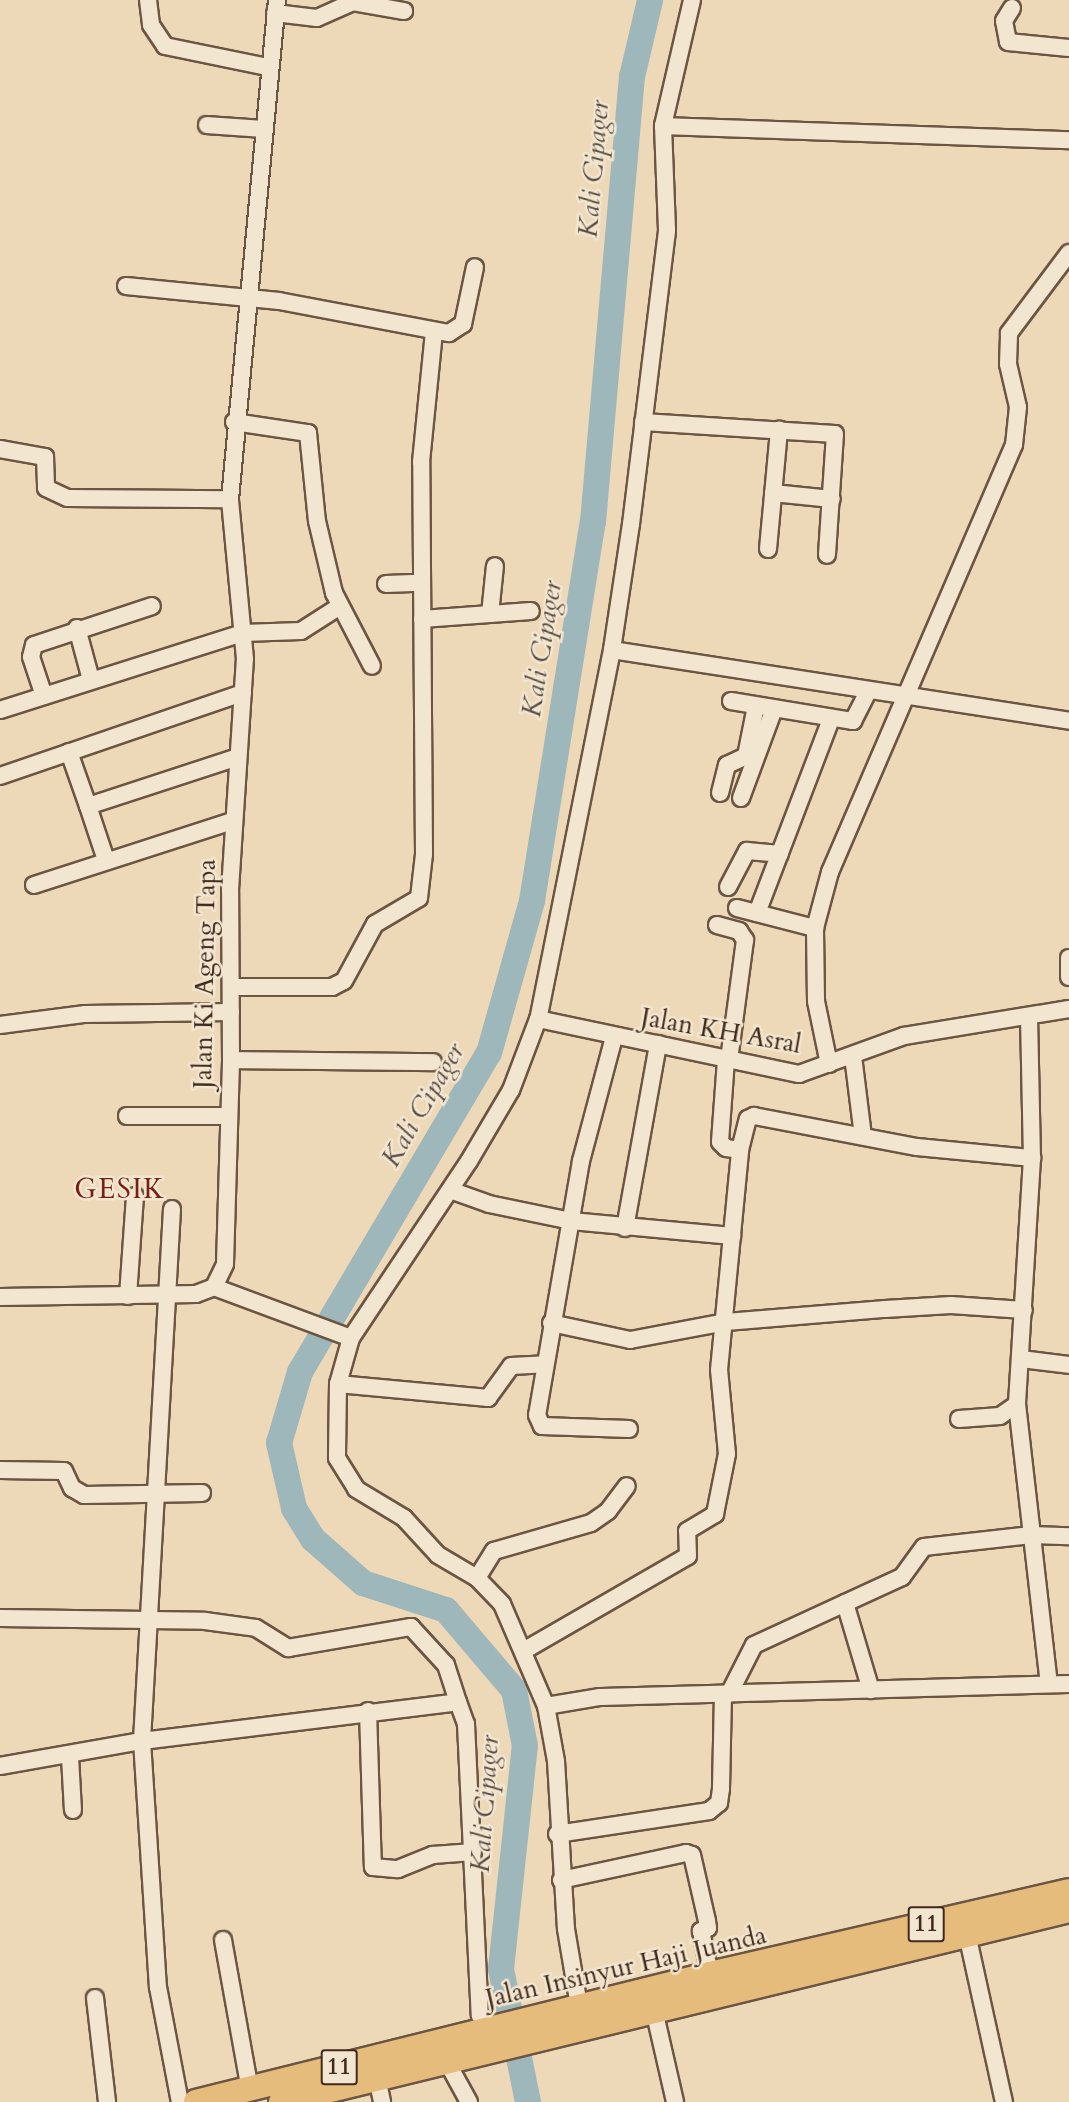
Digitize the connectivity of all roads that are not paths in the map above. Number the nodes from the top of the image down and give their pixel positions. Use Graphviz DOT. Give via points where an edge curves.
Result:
graph roads {
  1 [pos="147,0"];
  2 [pos="692,0"];
  3 [pos="276,7"];
  4 [pos="1012,8"];
  5 [pos="404,11"];
  6 [pos="1069,48"];
  7 [pos="267,67"];
  8 [pos="207,125"];
  9 [pos="663,126"];
  10 [pos="262,129"];
  11 [pos="1069,140"];
  12 [pos="1069,253"];
  13 [pos="475,267"];
  14 [pos="126,286"];
  15 [pos="246,297"];
  16 [pos="434,331"];
  17 [pos="643,422"];
  18 [pos="778,430"];
  19 [pos="234,434"];
  20 [pos="0,449"];
  21 [pos="773,493"];
  22 [pos="230,498"];
  23 [pos="832,499"];
  24 [pos="768,549"];
  25 [pos="827,555"];
  26 [pos="495,566"];
  27 [pos="419,583"];
  28 [pos="386,584"];
  29 [pos="152,606"];
  30 [pos="340,606"];
  31 [pos="531,611"];
  32 [pos="490,614"];
  33 [pos="422,619"];
  34 [pos="77,628"];
  35 [pos="243,633"];
  36 [pos="612,650"];
  37 [pos="372,666"];
  38 [pos="91,680"];
  39 [pos="243,693"];
  40 [pos="868,693"];
  41 [pos="44,696"];
  42 [pos="903,697"];
  43 [pos="731,701"];
  44 [pos="756,706"];
  45 [pos="774,709"];
  46 [pos="0,710"];
  47 [pos="831,719"];
  48 [pos="1069,721"];
  49 [pos="69,752"];
  50 [pos="235,758"];
  51 [pos="727,765"];
  52 [pos="751,770"];
  53 [pos="0,776"];
  54 [pos="720,793"];
  55 [pos="741,798"];
  56 [pos="88,806"];
  57 [pos="232,821"];
  58 [pos="780,854"];
  59 [pos="106,860"];
  60 [pos="34,885"];
  61 [pos="728,887"];
  62 [pos="737,908"];
  63 [pos="757,913"];
  64 [pos="717,925"];
  65 [pos="814,928"];
  66 [pos="1069,958"];
  67 [pos="1069,977"];
  68 [pos="231,987"];
  69 [pos="1069,1009"];
  70 [pos="231,1012"];
  71 [pos="1029,1016"];
  72 [pos="538,1020"];
  73 [pos="0,1025"];
  74 [pos="614,1037"];
  75 [pos="658,1044"];
  76 [pos="853,1056"];
  77 [pos="231,1060"];
  78 [pos="728,1060"];
  79 [pos="433,1062"];
  80 [pos="829,1064"];
  81 [pos="127,1116"];
  82 [pos="228,1116"];
  83 [pos="863,1136"];
  84 [pos="740,1150"];
  85 [pos="1032,1158"];
  86 [pos="450,1190"];
  87 [pos="135,1196"];
  88 [pos="172,1209"];
  89 [pos="571,1221"];
  90 [pos="625,1228"];
  91 [pos="732,1236"];
  92 [pos="214,1287"];
  93 [pos="165,1295"];
  94 [pos="128,1296"];
  95 [pos="0,1297"];
  96 [pos="1024,1310"];
  97 [pos="726,1322"];
  98 [pos="551,1323"];
  99 [pos="347,1336"];
  100 [pos="1021,1359"];
  101 [pos="545,1364"];
  102 [pos="1069,1365"];
  103 [pos="338,1384"];
  104 [pos="1017,1404"];
  105 [pos="958,1419"];
  106 [pos="629,1429"];
  107 [pos="0,1470"];
  108 [pos="627,1486"];
  109 [pos="202,1493"];
  110 [pos="154,1497"];
  111 [pos="1031,1535"];
  112 [pos="1069,1536"];
  113 [pos="477,1578"];
  114 [pos="845,1604"];
  115 [pos="151,1617"];
  116 [pos="0,1618"];
  117 [pos="525,1650"];
  118 [pos="1049,1683"];
  119 [pos="1069,1684"];
  120 [pos="871,1690"];
  121 [pos="726,1694"];
  122 [pos="458,1702"];
  123 [pos="546,1706"];
  124 [pos="368,1711"];
  125 [pos="142,1741"];
  126 [pos="70,1757"];
  127 [pos="0,1766"];
  128 [pos="73,1810"];
  129 [pos="557,1834"];
  130 [pos="473,1852"];
  131 [pos="561,1880"];
  132 [pos="1069,1891"];
  133 [pos="1069,1910"];
  134 [pos="967,1934"];
  135 [pos="224,1940"];
  136 [pos="785,1968"];
  137 [pos="710,1974"];
  138 [pos="94,1998"];
  139 [pos="579,2006"];
  140 [pos="654,2010"];
  141 [pos="478,2031"];
  142 [pos="447,2062"];
  143 [pos="377,2079"];
  144 [pos="250,2090"];
  145 [pos="107,2102"];
  146 [pos="180,2102"];
  147 [pos="196,2102"];
  148 [pos="280,2102"];
  149 [pos="382,2102"];
  150 [pos="469,2102"];
  151 [pos="675,2102"];
  152 [pos="1004,2102"];
  1 -- 7 [label="street" via="151,25 165,46"];
  2 -- 9 [label="street"];
  3 -- 5 [label="street" via="317,18 352,2"];
  3 -- 7 [label="street, Jalan Ki Ageng Tapa"];
  4 -- 6 [label="street" via="1004,21 1008,42"];
  7 -- 10 [label="street, Jalan Ki Ageng Tapa"];
  8 -- 10 [label="street"];
  9 -- 11 [label="street"];
  9 -- 17 [label="street" via="667,231"];
  10 -- 15 [label="street, Jalan Ki Ageng Tapa"];
  12 -- 42 [label="street" via="1009,333 1008,364 1018,407 1014,445"];
  13 -- 16 [label="street" via="463,324 458,331"];
  14 -- 15 [label="street"];
  15 -- 16 [label="street"];
  15 -- 19 [label="street, Jalan Ki Ageng Tapa"];
  16 -- 27 [label="street" via="421,462"];
  17 -- 18 [label="street"];
  17 -- 36 [label="street"];
  18 -- 21 [label="street"];
  18 -- 23 [label="street" via="835,434"];
  19 -- 22 [label="street, Jalan Ki Ageng Tapa"];
  19 -- 30 [label="street" via="308,433 317,521"];
  20 -- 22 [label="street" via="45,457 46,488 67,498"];
  21 -- 23 [label="street"];
  21 -- 24 [label="street"];
  22 -- 35 [label="street, Jalan Ki Ageng Tapa"];
  23 -- 25 [label="street"];
  26 -- 32 [label="street"];
  27 -- 28 [label="street"];
  27 -- 33 [label="street"];
  29 -- 34 [label="street"];
  30 -- 35 [label="street" via="312,625"];
  30 -- 37 [label="street"];
  31 -- 32 [label="street"];
  32 -- 33 [label="street"];
  33 -- 68 [label="street" via="424,854 418,898 375,924 344,981 332,987"];
  34 -- 38 [label="street"];
  34 -- 41 [label="street" via="47,637 31,650"];
  35 -- 38 [label="street"];
  35 -- 39 [label="street, Jalan Ki Ageng Tapa"];
  36 -- 40 [label="street"];
  36 -- 72 [label="street"];
  38 -- 41 [label="street"];
  39 -- 49 [label="street"];
  39 -- 50 [label="street, Jalan Ki Ageng Tapa"];
  40 -- 42 [label="street"];
  40 -- 47 [label="street" via="853,721"];
  41 -- 46 [label="street"];
  42 -- 48 [label="street"];
  42 -- 65 [label="street" via="830,872"];
  43 -- 44 [label="street"];
  44 -- 45 [label="street"];
  44 -- 51 [label="street" via="745,760"];
  45 -- 47 [label="street"];
  45 -- 52 [label="street"];
  47 -- 58 [label="street"];
  49 -- 53 [label="street"];
  49 -- 56 [label="street"];
  50 -- 56 [label="street"];
  50 -- 57 [label="street, Jalan Ki Ageng Tapa"];
  51 -- 52 [label="street"];
  51 -- 54 [label="street"];
  52 -- 55 [label="street"];
  56 -- 59 [label="street"];
  57 -- 59 [label="street"];
  57 -- 68 [label="street, Jalan Ki Ageng Tapa"];
  58 -- 61 [label="street" via="747,851"];
  58 -- 63 [label="street"];
  59 -- 60 [label="street"];
  62 -- 63 [label="street"];
  63 -- 65 [label="street"];
  64 -- 78 [label="street" via="739,931 745,940"];
  65 -- 80 [label="street" via="816,1001"];
  66 -- 67 [label="street"];
  68 -- 70 [label="street, Jalan Ki Ageng Tapa"];
  69 -- 71 [label="street, Jalan KH Asral"];
  70 -- 73 [label="street" via="85,1014"];
  70 -- 77 [label="street, Jalan Ki Ageng Tapa"];
  71 -- 76 [label="street, Jalan KH Asral" via="937,1028"];
  71 -- 85 [label="street"];
  72 -- 74 [label="street, Jalan KH Asral"];
  72 -- 86 [label="street" via="511,1090"];
  74 -- 75 [label="street, Jalan KH Asral"];
  74 -- 89 [label="street"];
  75 -- 78 [label="street, Jalan KH Asral"];
  75 -- 90 [label="street"];
  76 -- 80 [label="street, Jalan KH Asral"];
  76 -- 83 [label="street"];
  77 -- 79 [label="street"];
  77 -- 82 [label="street, Jalan Ki Ageng Tapa"];
  78 -- 80 [label="street, Jalan KH Asral" via="799,1074"];
  78 -- 84 [label="street" via="720,1142 726,1148"];
  81 -- 82 [label="street"];
  82 -- 92 [label="street, Jalan Ki Ageng Tapa" via="225,1264"];
  83 -- 84 [label="street" via="754,1116 748,1119"];
  83 -- 85 [label="street" via="917,1147"];
  84 -- 91 [label="street"];
  85 -- 96 [label="street"];
  86 -- 89 [label="street" via="489,1204"];
  86 -- 99 [label="street"];
  87 -- 94 [label="street"];
  88 -- 93 [label="street"];
  89 -- 90 [label="street"];
  89 -- 98 [label="street"];
  90 -- 91 [label="street"];
  91 -- 97 [label="street"];
  92 -- 93 [label="street" via="196,1294"];
  92 -- 99 [label="street"];
  93 -- 94 [label="street"];
  93 -- 110 [label="street"];
  94 -- 95 [label="street"];
  96 -- 97 [label="street" via="922,1306"];
  96 -- 100 [label="street"];
  97 -- 98 [label="street" via="630,1340"];
  97 -- 117 [label="street" via="718,1394 727,1454 715,1514 687,1531 688,1556"];
  98 -- 101 [label="street"];
  99 -- 103 [label="street"];
  100 -- 102 [label="street"];
  100 -- 104 [label="street"];
  101 -- 103 [label="street" via="511,1366 488,1398"];
  101 -- 106 [label="street" via="540,1424"];
  103 -- 113 [label="street" via="337,1458 351,1483 404,1518 438,1555"];
  104 -- 105 [label="street" via="1000,1416"];
  104 -- 111 [label="street"];
  107 -- 110 [label="street" via="64,1471 77,1493"];
  108 -- 113 [label="street" via="609,1511 591,1523 494,1551"];
  109 -- 110 [label="street"];
  110 -- 115 [label="street"];
  111 -- 112 [label="street"];
  111 -- 114 [label="street" via="924,1547 906,1575"];
  111 -- 118 [label="street"];
  113 -- 117 [label="street" via="502,1604"];
  114 -- 120 [label="street"];
  114 -- 121 [label="street" via="754,1645"];
  115 -- 116 [label="street"];
  115 -- 122 [label="street" via="244,1625 288,1648 411,1628 446,1665"];
  115 -- 125 [label="street"];
  117 -- 123 [label="street"];
  118 -- 119 [label="street"];
  118 -- 120 [label="street"];
  120 -- 121 [label="street"];
  121 -- 123 [label="street" via="600,1697"];
  121 -- 129 [label="street" via="721,1789 718,1803 709,1811"];
  122 -- 124 [label="street"];
  122 -- 130 [label="street" via="466,1724"];
  123 -- 129 [label="street" via="556,1761"];
  124 -- 125 [label="street"];
  124 -- 130 [label="street" via="373,1867 398,1869 433,1855"];
  125 -- 126 [label="street"];
  125 -- 146 [label="street" via="158,1987"];
  126 -- 127 [label="street"];
  126 -- 128 [label="street"];
  129 -- 131 [label="street"];
  130 -- 141 [label="street"];
  131 -- 137 [label="street" via="686,1852 692,1855 707,1921 708,1928 701,1931"];
  131 -- 139 [label="street"];
  132 -- 136 [label="highway, Jalan Insinyur Haji Juanda / 11"];
  133 -- 134 [label="highway, Jalan Insinyur Haji Juanda / 11"];
  134 -- 136 [label="highway, Jalan Insinyur Haji Juanda / 11"];
  134 -- 152 [label="street"];
  135 -- 144 [label="street"];
  136 -- 137 [label="highway, Jalan Insinyur Haji Juanda / 11"];
  136 -- 140 [label="highway, Jalan Insinyur Haji Juanda / 11"];
  137 -- 139 [label="highway, Jalan Insinyur Haji Juanda / 11"];
  138 -- 145 [label="street"];
  139 -- 141 [label="highway, Jalan Insinyur Haji Juanda / 11"];
  140 -- 141 [label="highway, Jalan Insinyur Haji Juanda / 11" via="544,2039"];
  140 -- 151 [label="street"];
  141 -- 142 [label="highway, Jalan Insinyur Haji Juanda / 11"];
  141 -- 144 [label="highway, Jalan Insinyur Haji Juanda / 11"];
  142 -- 143 [label="highway, Jalan Insinyur Haji Juanda / 11"];
  142 -- 150 [label="street"];
  143 -- 148 [label="highway, Jalan Insinyur Haji Juanda / 11"];
  143 -- 149 [label="street"];
  144 -- 147 [label="highway, Jalan Insinyur Haji Juanda / 11"];
}
